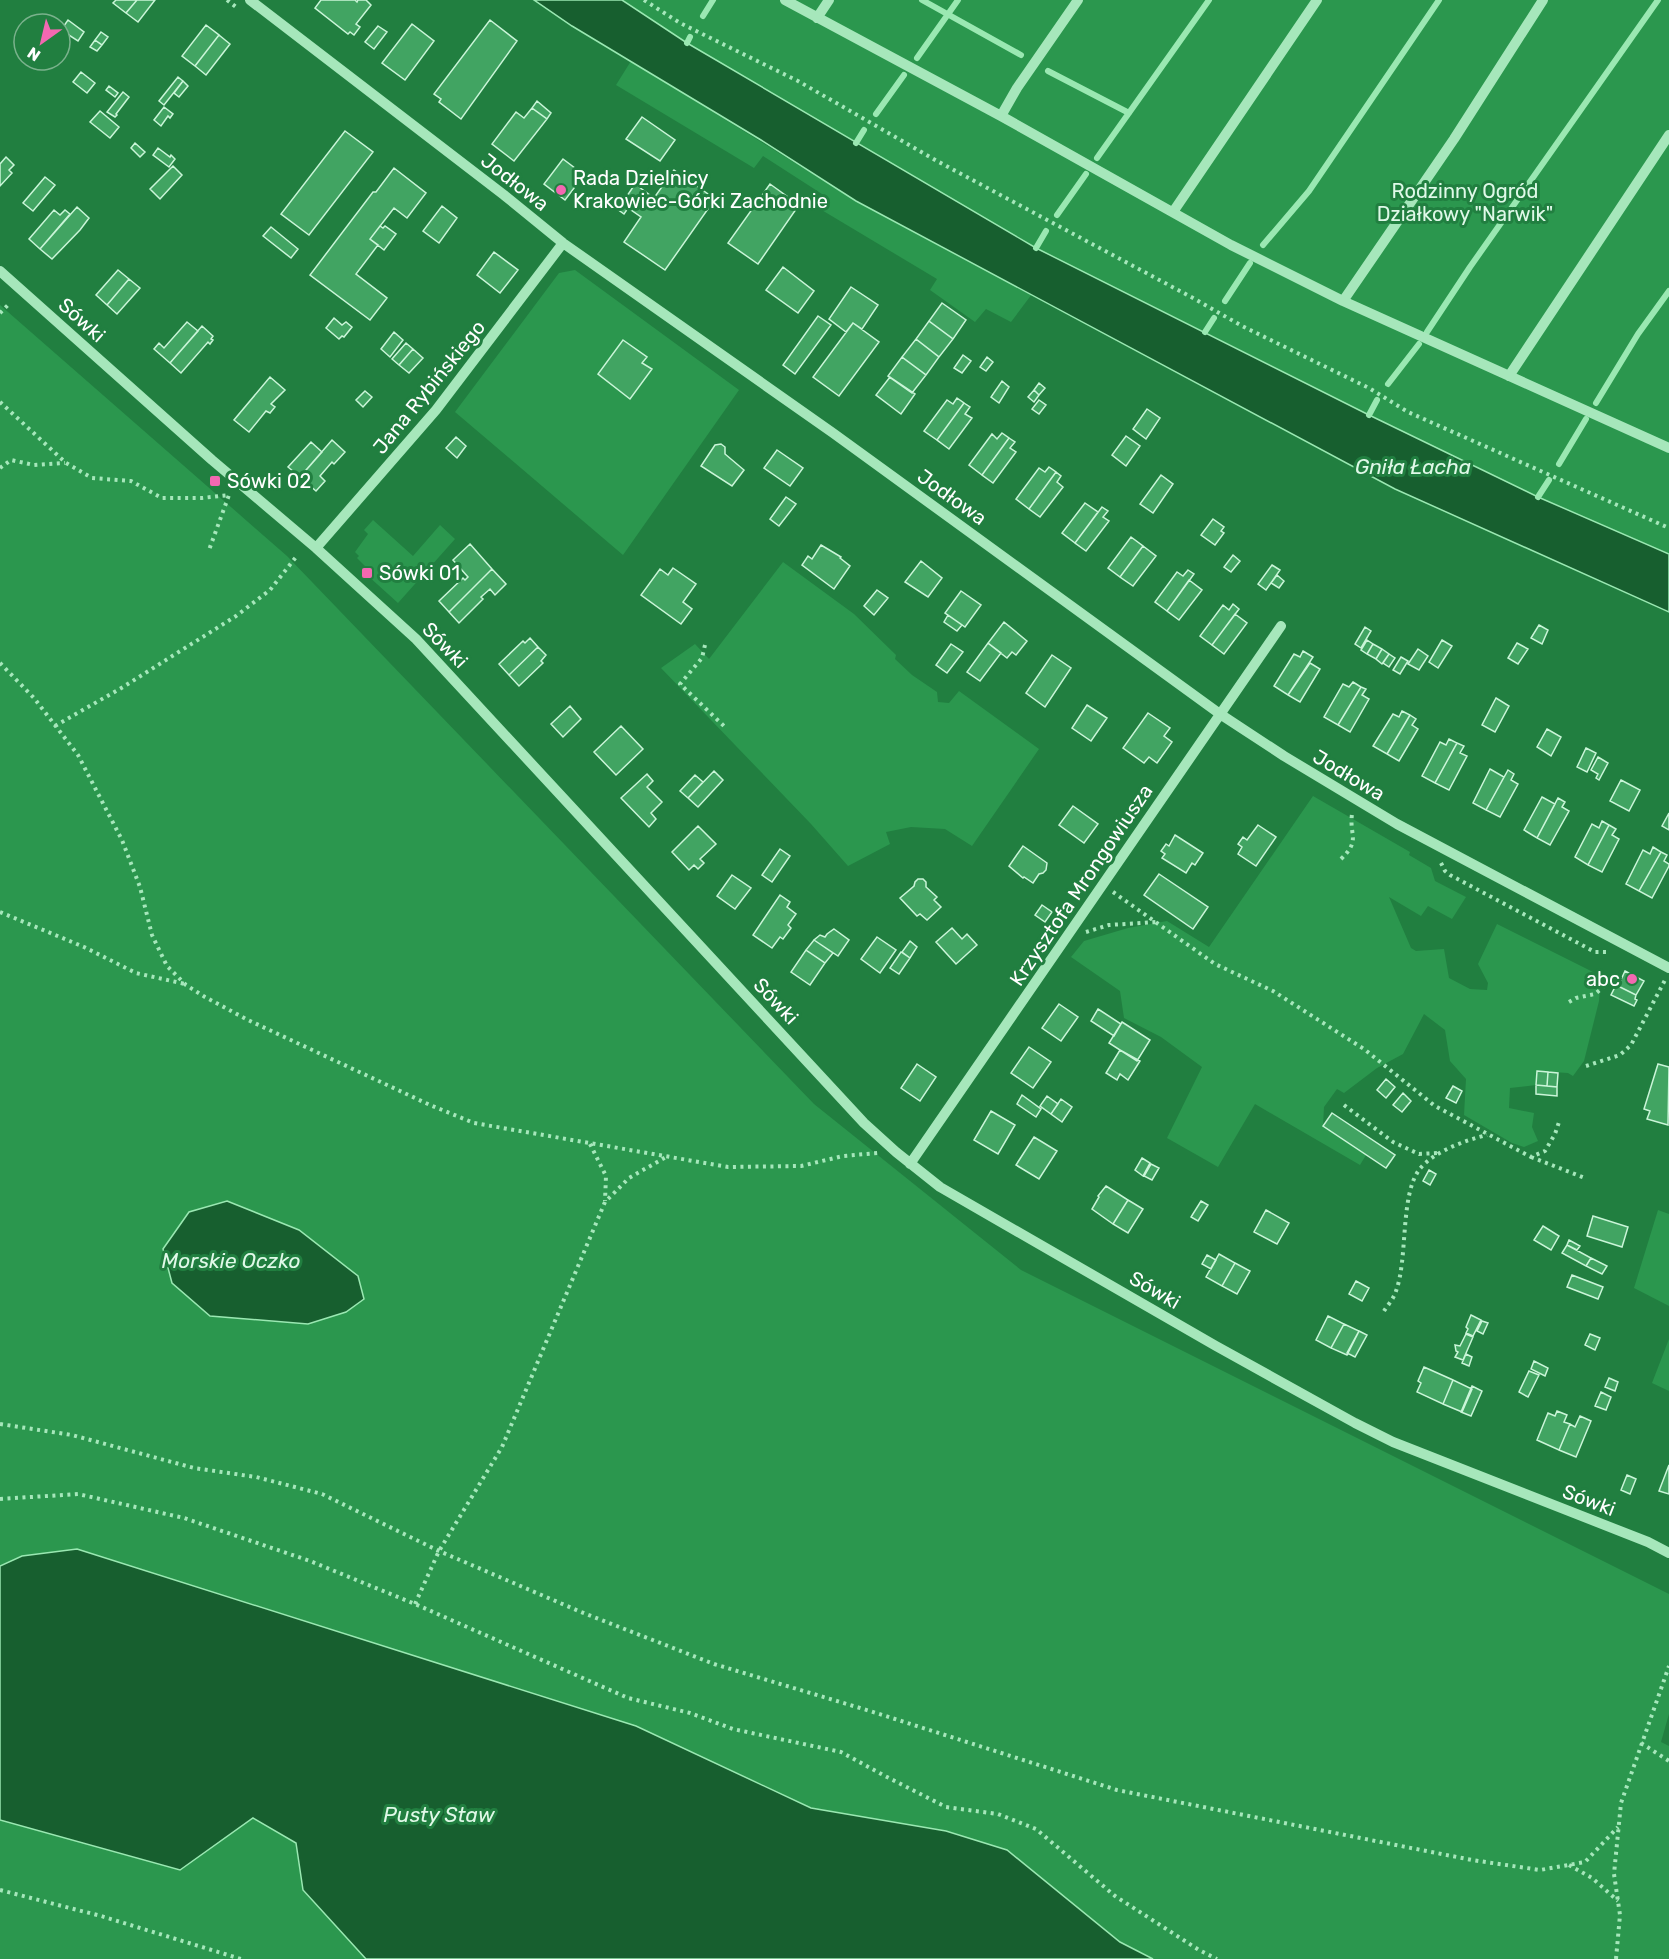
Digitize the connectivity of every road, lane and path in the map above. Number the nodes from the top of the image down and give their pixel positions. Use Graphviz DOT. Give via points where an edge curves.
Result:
graph roads {
  1 [pos="250,0"];
  2 [pos="644,0"];
  3 [pos="785,0"];
  4 [pos="829,0"];
  5 [pos="1078,0"];
  6 [pos="1317,0"];
  7 [pos="1543,0"];
  8 [pos="817,18"];
  9 [pos="1001,116"];
  10 [pos="1669,135"];
  11 [pos="1173,213"];
  12 [pos="563,243"];
  13 [pos="0,271"];
  14 [pos="1343,302"];
  15 [pos="9,304"];
  16 [pos="0,313"];
  17 [pos="1509,376"];
  18 [pos="0,402"];
  19 [pos="1669,448"];
  20 [pos="66,463"];
  21 [pos="0,468"];
  22 [pos="1669,528"];
  23 [pos="316,548"];
  24 [pos="209,550"];
  25 [pos="296,556"];
  26 [pos="1281,626"];
  27 [pos="705,645"];
  28 [pos="0,663"];
  29 [pos="1220,714"];
  30 [pos="55,726"];
  31 [pos="725,726"];
  32 [pos="1352,812"];
  33 [pos="1341,859"];
  34 [pos="1103,885"];
  35 [pos="0,912"];
  36 [pos="1156,922"];
  37 [pos="1065,939"];
  38 [pos="1669,968"];
  39 [pos="1666,980"];
  40 [pos="1608,983"];
  41 [pos="186,985"];
  42 [pos="1569,1002"];
  43 [pos="1586,1066"];
  44 [pos="1344,1105"];
  45 [pos="1558,1122"];
  46 [pos="1488,1135"];
  47 [pos="590,1144"];
  48 [pos="896,1152"];
  49 [pos="1442,1153"];
  50 [pos="667,1156"];
  51 [pos="1531,1157"];
  52 [pos="910,1164"];
  53 [pos="1585,1178"];
  54 [pos="605,1202"];
  55 [pos="1384,1311"];
  56 [pos="0,1424"];
  57 [pos="0,1499"];
  58 [pos="440,1551"];
  59 [pos="1669,1553"];
  60 [pos="415,1604"];
  61 [pos="1669,1666"];
  62 [pos="1641,1743"];
  63 [pos="1669,1761"];
  64 [pos="1618,1827"];
  65 [pos="1569,1865"];
  66 [pos="0,1890"];
  67 [pos="1618,1901"];
  68 [pos="241,1959"];
  69 [pos="1217,1959"];
  70 [pos="1616,1959"];
  1 -- 12 [label="street, Jodłowa"];
  2 -- 22 [label="path" via="680,23 798,81 937,161 1408,412"];
  3 -- 8 [label="street"];
  4 -- 8 [label="street"];
  5 -- 9 [label="street"];
  6 -- 11 [label="street"];
  7 -- 14 [label="street"];
  8 -- 9 [label="street"];
  9 -- 11 [label="street"];
  10 -- 17 [label="street"];
  11 -- 14 [label="street"];
  12 -- 23 [label="street, Jana Rybińskiego" via="436,410"];
  12 -- 29 [label="street, Jodłowa"];
  13 -- 23 [label="street, Sówki"];
  14 -- 17 [label="street"];
  15 -- 16 [label="path"];
  17 -- 19 [label="street"];
  18 -- 20 [label="path"];
  20 -- 21 [label="path" via="34,465 11,460"];
  20 -- 24 [label="path" via="92,478 131,481 162,498 229,495"];
  23 -- 48 [label="street, Sówki" via="416,639 856,1115"];
  25 -- 30 [label="path" via="270,590 236,616"];
  26 -- 29 [label="street, Krzysztofa Mrongowiusza"];
  27 -- 31 [label="path" via="702,658 680,684"];
  28 -- 30 [label="path"];
  29 -- 34 [label="street, Krzysztofa Mrongowiusza"];
  29 -- 38 [label="street, Jodłowa" via="1396,824"];
  30 -- 41 [label="path" via="78,755 122,840 140,887 152,935 167,966"];
  32 -- 33 [label="path" via="1354,839"];
  34 -- 36 [label="path"];
  34 -- 37 [label="street, Krzysztofa Mrongowiusza"];
  35 -- 41 [label="path" via="136,973"];
  36 -- 37 [label="path" via="1109,925"];
  36 -- 46 [label="path" via="1215,964 1273,991 1364,1049 1435,1106"];
  37 -- 52 [label="street, Krzysztofa Mrongowiusza"];
  39 -- 43 [label="path" via="1631,1045 1620,1054"];
  40 -- 42 [label="path" via="1595,994"];
  41 -- 47 [label="path" via="248,1020 474,1123"];
  44 -- 49 [label="path" via="1393,1142 1419,1154"];
  45 -- 51 [label="path" via="1545,1151"];
  46 -- 49 [label="path" via="1461,1142"];
  46 -- 51 [label="path"];
  47 -- 50 [label="path"];
  47 -- 54 [label="path" via="606,1176"];
  48 -- 50 [label="path" via="843,1156 801,1166 728,1167"];
  48 -- 52 [label="street, Sówki"];
  49 -- 55 [label="path" via="1428,1160 1413,1180 1396,1292"];
  50 -- 54 [label="path" via="629,1178"];
  51 -- 53 [label="path"];
  52 -- 59 [label="street, Sówki" via="990,1216 1355,1423 1403,1447"];
  54 -- 58 [label="path" via="502,1447"];
  56 -- 58 [label="path" via="72,1435 194,1468 256,1477 321,1494"];
  57 -- 60 [label="path" via="78,1494 184,1518"];
  58 -- 60 [label="path"];
  58 -- 65 [label="path" via="714,1664 1117,1790 1472,1860 1540,1870"];
  60 -- 69 [label="path" via="628,1698 690,1713 733,1729 841,1752 946,1807 998,1814 1036,1829 1115,1896"];
  61 -- 62 [label="path"];
  62 -- 63 [label="path"];
  62 -- 64 [label="path" via="1621,1803"];
  64 -- 65 [label="path" via="1585,1862"];
  64 -- 67 [label="path" via="1614,1874"];
  65 -- 67 [label="path" via="1592,1878"];
  66 -- 68 [label="path"];
  67 -- 70 [label="path"];
}
